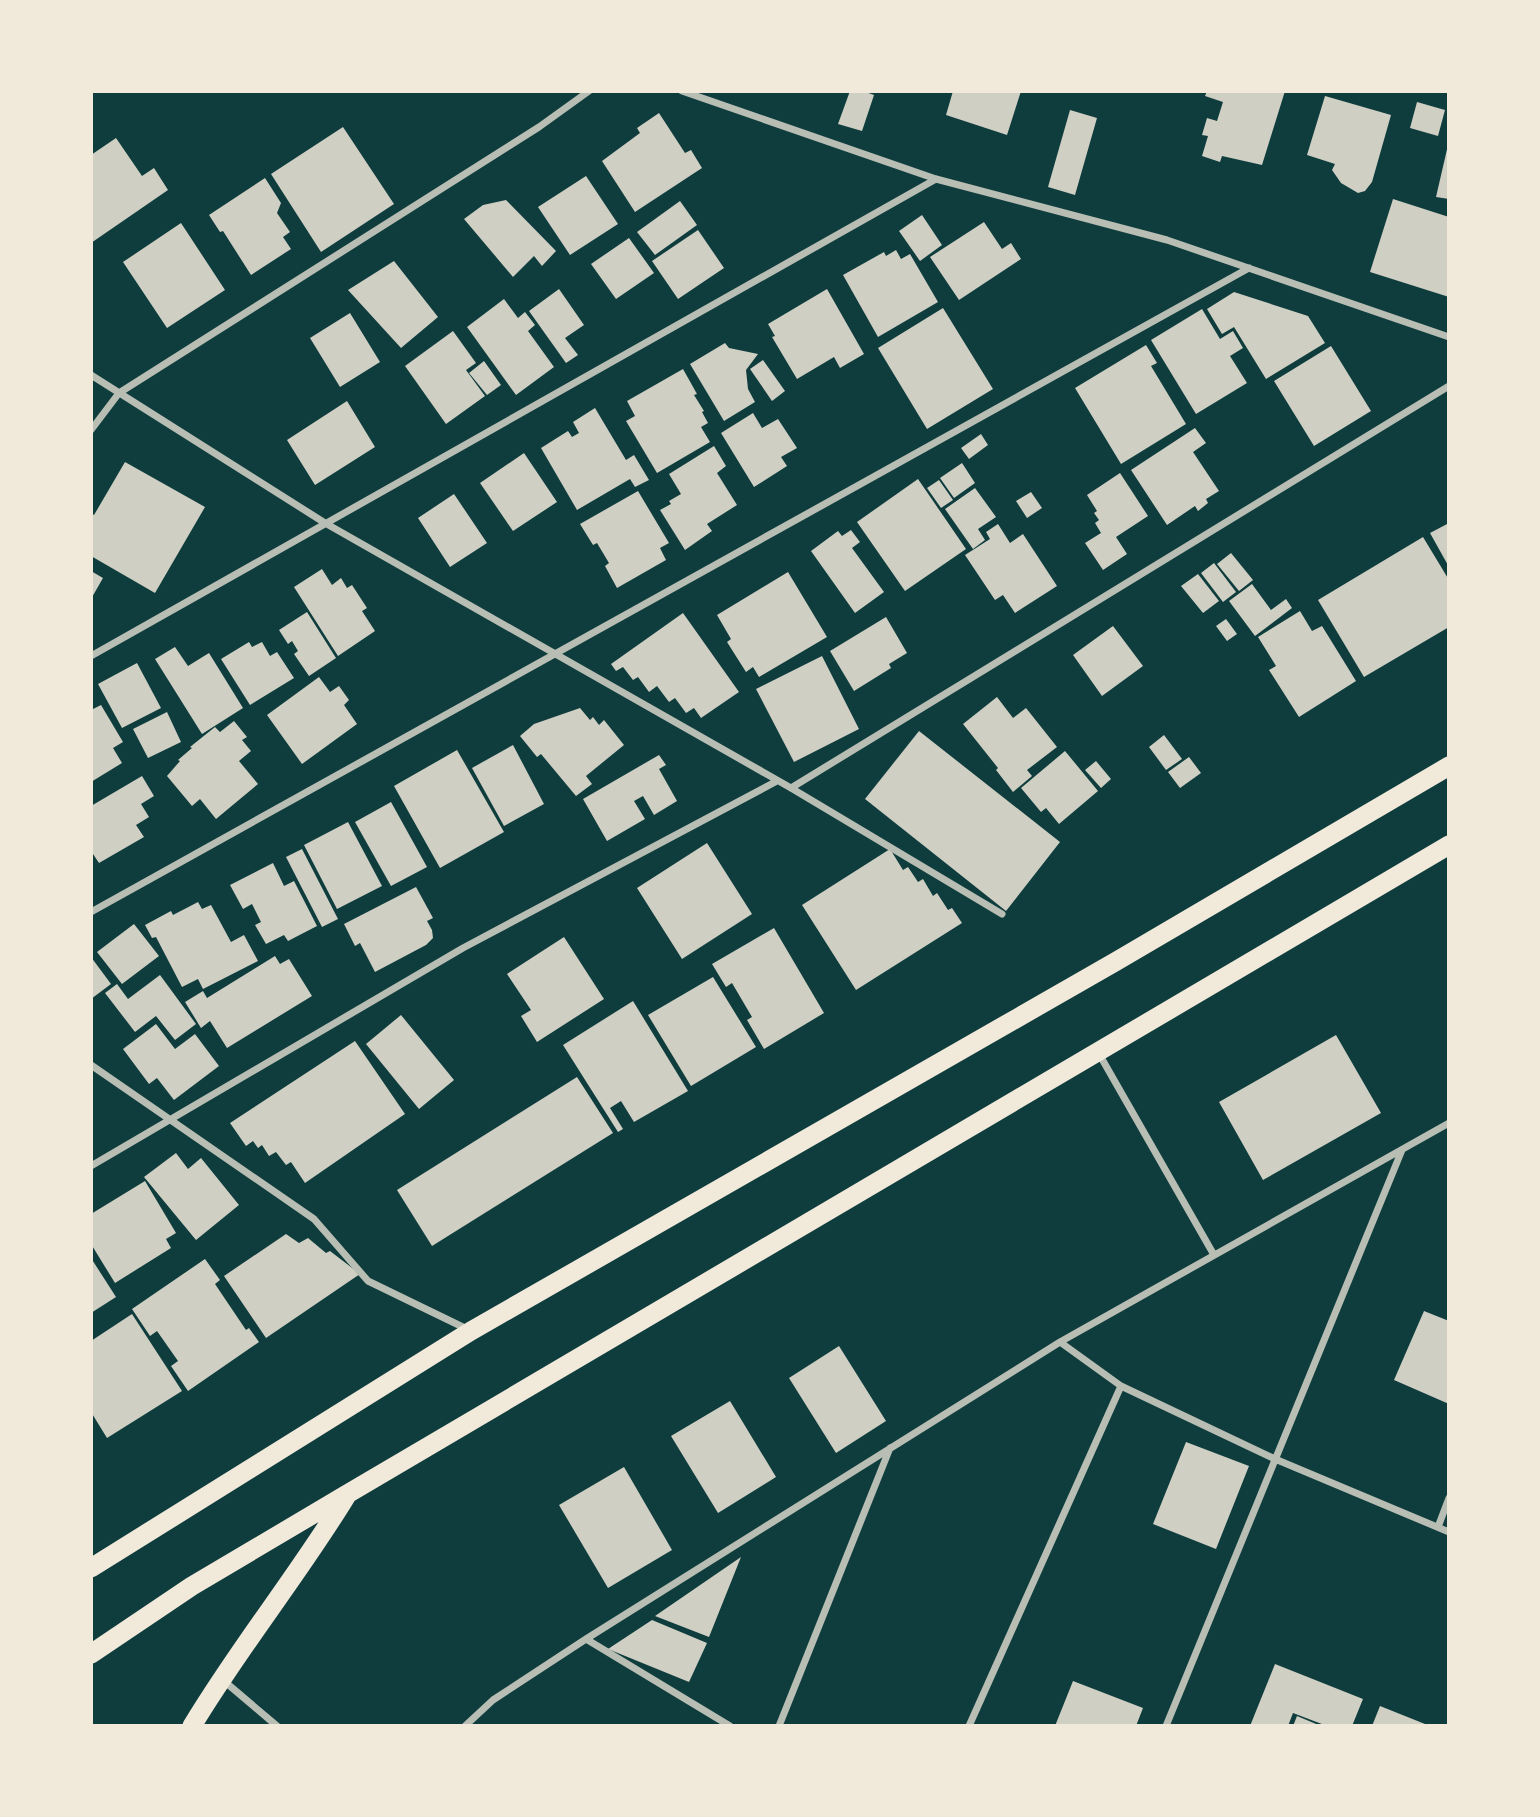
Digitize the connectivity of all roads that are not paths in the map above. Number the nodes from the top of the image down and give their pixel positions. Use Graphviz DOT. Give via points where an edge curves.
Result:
graph roads {
  1 [pos="589,91"];
  2 [pos="682,91"];
  3 [pos="936,178"];
  4 [pos="1249,268"];
  5 [pos="1449,337"];
  6 [pos="91,375"];
  7 [pos="1449,386"];
  8 [pos="119,393"];
  9 [pos="91,430"];
  10 [pos="325,523"];
  11 [pos="553,654"];
  12 [pos="91,656"];
  13 [pos="1449,766"];
  14 [pos="777,781"];
  15 [pos="791,788"];
  16 [pos="1449,845"];
  17 [pos="91,912"];
  18 [pos="1002,914"];
  19 [pos="1097,1052"];
  20 [pos="91,1065"];
  21 [pos="167,1119"];
  22 [pos="1449,1123"];
  23 [pos="1402,1149"];
  24 [pos="91,1166"];
  25 [pos="1214,1255"];
  26 [pos="471,1331"];
  27 [pos="1060,1342"];
  28 [pos="1121,1386"];
  29 [pos="890,1447"];
  30 [pos="1275,1459"];
  31 [pos="349,1493"];
  32 [pos="1449,1498"];
  33 [pos="1438,1527"];
  34 [pos="1449,1532"];
  35 [pos="91,1568"];
  36 [pos="586,1639"];
  37 [pos="91,1654"];
  38 [pos="220,1678"];
  39 [pos="192,1726"];
  40 [pos="277,1726"];
  41 [pos="465,1726"];
  42 [pos="730,1726"];
  43 [pos="779,1726"];
  44 [pos="969,1726"];
  45 [pos="1166,1726"];
  1 -- 8 [label="street"];
  2 -- 3 [label="street"];
  3 -- 4 [label="street" via="1167,240"];
  3 -- 10 [label="street"];
  4 -- 5 [label="street"];
  4 -- 11 [label="street"];
  6 -- 8 [label="street"];
  7 -- 15 [label="street"];
  8 -- 9 [label="street"];
  8 -- 10 [label="street"];
  10 -- 11 [label="street"];
  10 -- 12 [label="street"];
  11 -- 14 [label="street"];
  11 -- 17 [label="street"];
  13 -- 26 [label="highway"];
  14 -- 15 [label="street"];
  14 -- 21 [label="street" via="463,948"];
  15 -- 18 [label="street"];
  16 -- 19 [label="highway"];
  19 -- 25 [label="street"];
  19 -- 31 [label="highway"];
  20 -- 21 [label="street"];
  21 -- 24 [label="street"];
  21 -- 26 [label="street" via="314,1219 368,1281"];
  22 -- 23 [label="street"];
  23 -- 25 [label="street"];
  23 -- 30 [label="street"];
  25 -- 27 [label="street"];
  26 -- 35 [label="highway"];
  27 -- 28 [label="street"];
  27 -- 29 [label="street"];
  28 -- 30 [label="street"];
  28 -- 44 [label="street"];
  29 -- 36 [label="street"];
  29 -- 43 [label="street"];
  30 -- 33 [label="street"];
  30 -- 45 [label="street"];
  31 -- 37 [label="highway" via="192,1586"];
  31 -- 38 [label="highway"];
  32 -- 33 [label="street"];
  33 -- 34 [label="street"];
  36 -- 41 [label="street" via="493,1700"];
  36 -- 42 [label="street"];
  38 -- 39 [label="highway"];
  38 -- 40 [label="street"];
}
